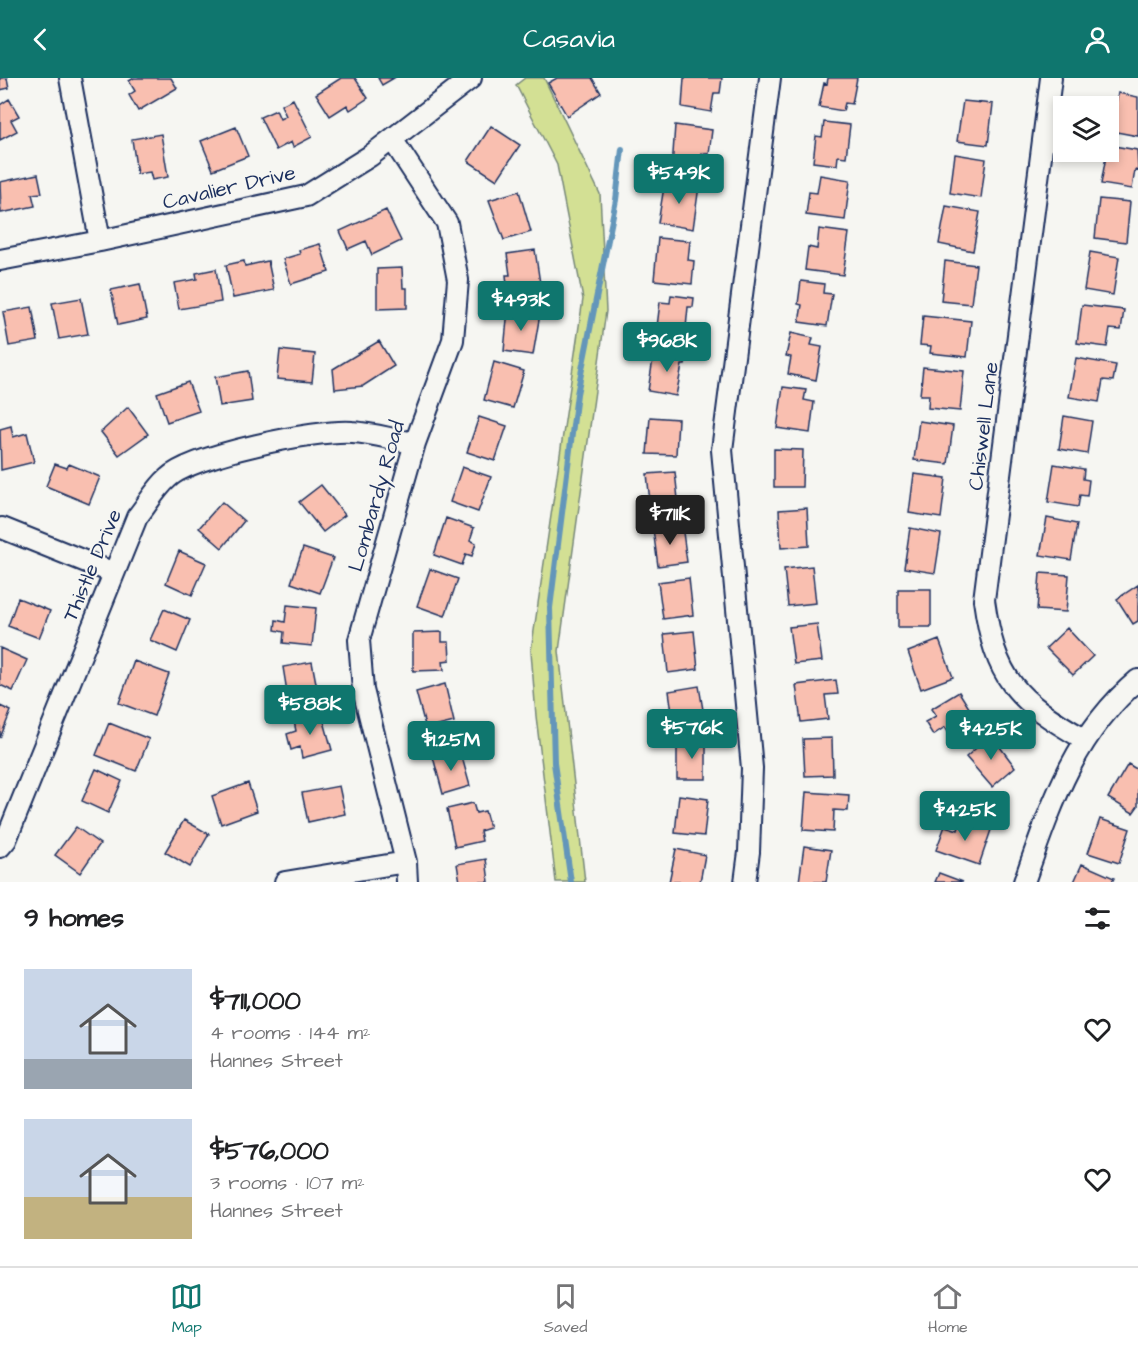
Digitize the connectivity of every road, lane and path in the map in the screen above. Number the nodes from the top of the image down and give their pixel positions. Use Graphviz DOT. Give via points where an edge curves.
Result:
graph roads {
  1 [pos="70,78"];
  2 [pos="471,78"];
  3 [pos="770,78"];
  4 [pos="1052,78"];
  5 [pos="392,139"];
  6 [pos="100,241"];
  7 [pos="0,260"];
  8 [pos="415,443"];
  9 [pos="2,528"];
  10 [pos="114,573"];
  11 [pos="1138,680"];
  12 [pos="1084,739"];
  13 [pos="0,847"];
  14 [pos="406,862"];
  15 [pos="285,882"];
  16 [pos="407,882"];
  17 [pos="745,882"];
  18 [pos="1024,882"];
  1 -- 6 [label="street"];
  2 -- 5 [label="street, Cavalier Drive"];
  3 -- 17 [label="street" via="722,450 752,768"];
  4 -- 12 [label="street, Chiswell Lane" via="984,600 990,639 1004,675 1042,715"];
  5 -- 6 [label="street, Cavalier Drive" via="306,196"];
  5 -- 8 [label="street, Lombardy Road" via="447,223 458,280 453,340"];
  6 -- 7 [label="street, Cavalier Drive"];
  8 -- 10 [label="street, Thistle Drive" via="330,432 187,466 168,477 137,517"];
  8 -- 14 [label="street, Lombardy Road" via="359,639 363,690"];
  9 -- 10 [label="street"];
  10 -- 13 [label="street, Thistle Drive"];
  11 -- 12 [label="street" via="1118,697"];
  12 -- 18 [label="street" via="1048,814"];
  14 -- 15 [label="street"];
  14 -- 16 [label="street, Lombardy Road"];
}
